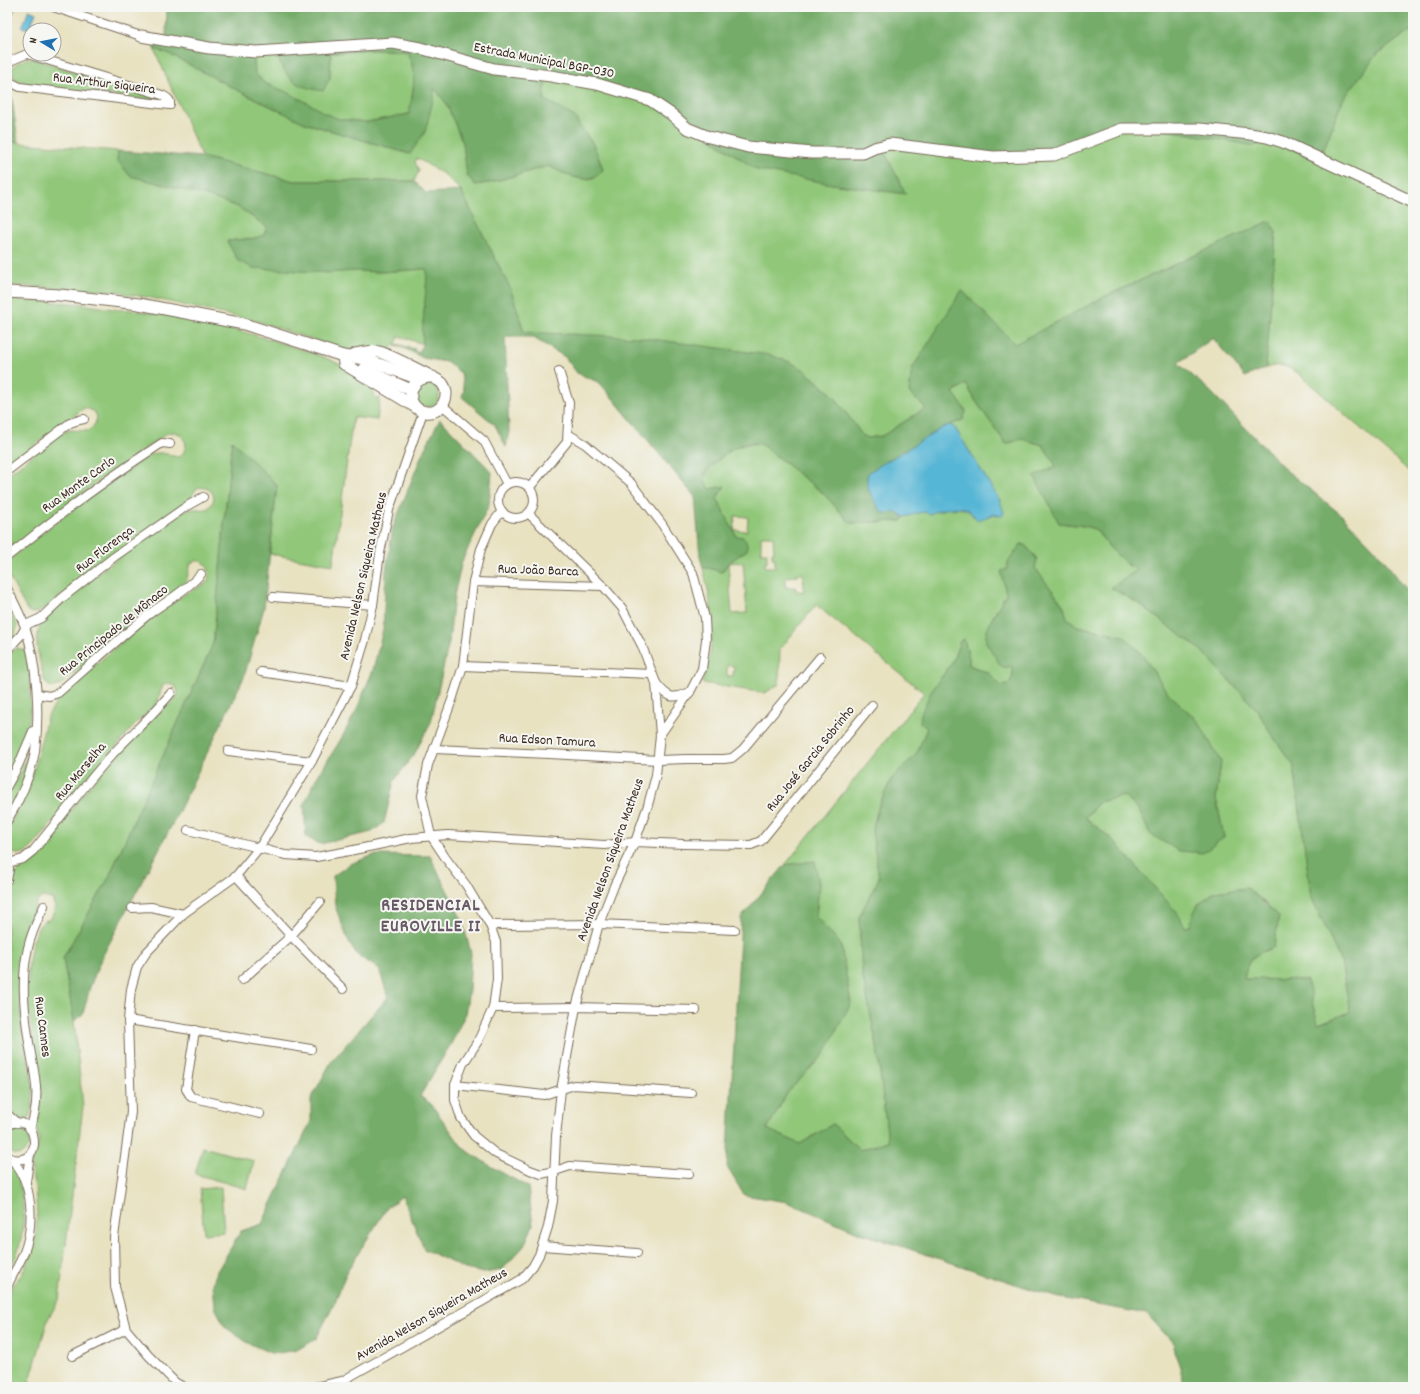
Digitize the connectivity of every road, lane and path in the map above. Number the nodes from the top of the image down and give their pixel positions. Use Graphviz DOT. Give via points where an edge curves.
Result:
graph roads {
  1 [pos="53,7"];
  2 [pos="142,36"];
  3 [pos="7,68"];
  4 [pos="7,73"];
  5 [pos="1413,202"];
  6 [pos="7,292"];
  7 [pos="343,356"];
  8 [pos="362,359"];
  9 [pos="409,366"];
  10 [pos="560,371"];
  11 [pos="433,377"];
  12 [pos="414,383"];
  13 [pos="442,405"];
  14 [pos="419,409"];
  15 [pos="84,419"];
  16 [pos="568,434"];
  17 [pos="170,444"];
  18 [pos="7,471"];
  19 [pos="507,484"];
  20 [pos="530,487"];
  21 [pos="203,497"];
  22 [pos="502,511"];
  23 [pos="529,514"];
  24 [pos="7,557"];
  25 [pos="201,574"];
  26 [pos="473,582"];
  27 [pos="603,586"];
  28 [pos="7,588"];
  29 [pos="273,597"];
  30 [pos="373,605"];
  31 [pos="25,628"];
  32 [pos="7,650"];
  33 [pos="820,657"];
  34 [pos="463,666"];
  35 [pos="261,672"];
  36 [pos="651,674"];
  37 [pos="656,683"];
  38 [pos="351,686"];
  39 [pos="690,692"];
  40 [pos="171,693"];
  41 [pos="38,694"];
  42 [pos="872,705"];
  43 [pos="36,723"];
  44 [pos="660,735"];
  45 [pos="434,749"];
  46 [pos="228,751"];
  47 [pos="658,760"];
  48 [pos="312,761"];
  49 [pos="7,786"];
  50 [pos="7,821"];
  51 [pos="188,830"];
  52 [pos="431,836"];
  53 [pos="635,842"];
  54 [pos="259,848"];
  55 [pos="8,860"];
  56 [pos="236,876"];
  57 [pos="7,880"];
  58 [pos="320,902"];
  59 [pos="44,906"];
  60 [pos="132,908"];
  61 [pos="183,914"];
  62 [pos="599,924"];
  63 [pos="490,925"];
  64 [pos="735,930"];
  65 [pos="291,936"];
  66 [pos="242,980"];
  67 [pos="343,989"];
  68 [pos="576,1007"];
  69 [pos="493,1008"];
  70 [pos="696,1010"];
  71 [pos="128,1020"];
  72 [pos="195,1030"];
  73 [pos="311,1049"];
  74 [pos="455,1085"];
  75 [pos="561,1090"];
  76 [pos="691,1093"];
  77 [pos="7,1114"];
  78 [pos="260,1114"];
  79 [pos="17,1123"];
  80 [pos="7,1126"];
  81 [pos="30,1129"];
  82 [pos="30,1154"];
  83 [pos="9,1157"];
  84 [pos="554,1171"];
  85 [pos="689,1174"];
  86 [pos="26,1183"];
  87 [pos="542,1246"];
  88 [pos="637,1253"];
  89 [pos="9,1279"];
  90 [pos="7,1288"];
  91 [pos="126,1329"];
  92 [pos="72,1356"];
  93 [pos="184,1387"];
  94 [pos="315,1387"];
  1 -- 2 [label="street"];
  2 -- 5 [label="street, Estrada Municipal BGP-030" via="209,48 256,52 393,43 494,69 597,84 650,100 687,128 709,136 748,147 812,153 863,153 890,144 993,157 1054,155 1122,129 1200,129 1250,134 1283,142"];
  3 -- 4 [label="street, Rua Arthur Siqueira" via="10,61 27,54 162,95 169,100 170,105 20,87 10,82"];
  6 -- 7 [label="street" via="114,301 177,311 244,324"];
  7 -- 8 [label="street"];
  7 -- 8 [label="street"];
  7 -- 14 [label="street" via="344,364"];
  8 -- 9 [label="street" via="378,352 388,354"];
  8 -- 12 [label="street"];
  9 -- 11 [label="street"];
  9 -- 12 [label="street"];
  10 -- 16 [label="street" via="569,403"];
  11 -- 12 [label="street"];
  11 -- 13 [label="street" via="445,389"];
  12 -- 14 [label="street" via="411,397"];
  13 -- 14 [label="street" via="434,412"];
  13 -- 19 [label="street" via="484,440"];
  14 -- 30 [label="street, Avenida Nelson Siqueira Matheus" via="389,510"];
  15 -- 18 [label="street" via="70,424"];
  16 -- 20 [label="street" via="567,442"];
  16 -- 39 [label="street" via="586,444 631,483 662,524 693,573 705,618 706,640 702,669"];
  17 -- 24 [label="street, Rua Monte Carlo" via="162,443 117,472"];
  19 -- 20 [label="street" via="517,481"];
  19 -- 22 [label="street" via="499,493"];
  20 -- 23 [label="street" via="534,497 533,508"];
  21 -- 31 [label="street, Rua Florença" via="114,557 41,618"];
  22 -- 23 [label="street" via="512,518"];
  22 -- 26 [label="street" via="492,524 480,549"];
  23 -- 27 [label="street, Avenida Nelson Siqueira Matheus"];
  25 -- 41 [label="street, Rua Principado de Mônaco" via="192,585 150,614 58,693 49,696"];
  26 -- 27 [label="street, Rua João Barca"];
  26 -- 34 [label="street"];
  27 -- 36 [label="street, Avenida Nelson Siqueira Matheus" via="622,608 642,646"];
  28 -- 31 [label="street"];
  29 -- 30 [label="street"];
  30 -- 38 [label="street, Avenida Nelson Siqueira Matheus"];
  31 -- 32 [label="street, Rua Florença"];
  31 -- 41 [label="street"];
  33 -- 47 [label="street, Rua Edson Tamura" via="743,749 732,758"];
  34 -- 36 [label="street"];
  34 -- 45 [label="street"];
  35 -- 38 [label="street"];
  36 -- 37 [label="street, Avenida Nelson Siqueira Matheus"];
  37 -- 39 [label="street" via="665,695 678,697"];
  37 -- 44 [label="street, Avenida Nelson Siqueira Matheus"];
  38 -- 48 [label="street, Avenida Nelson Siqueira Matheus"];
  39 -- 44 [label="street"];
  40 -- 55 [label="street, Rua Marselha" via="91,778 33,851 23,859"];
  41 -- 43 [label="street"];
  42 -- 53 [label="street, Rua José Garcia Sobrinho" via="761,842 750,845"];
  43 -- 49 [label="street" via="28,746"];
  43 -- 50 [label="street" via="35,751 29,772"];
  44 -- 47 [label="street, Avenida Nelson Siqueira Matheus"];
  45 -- 47 [label="street, Rua Edson Tamura"];
  45 -- 52 [label="street" via="422,796"];
  46 -- 48 [label="street"];
  47 -- 53 [label="street, Avenida Nelson Siqueira Matheus" via="648,805"];
  48 -- 54 [label="street, Avenida Nelson Siqueira Matheus"];
  51 -- 54 [label="street, Rua José Garcia Sobrinho"];
  52 -- 53 [label="street, Rua José Garcia Sobrinho" via="604,844"];
  52 -- 54 [label="street, Rua José Garcia Sobrinho" via="316,856 284,855"];
  52 -- 63 [label="street" via="466,885"];
  53 -- 62 [label="street, Avenida Nelson Siqueira Matheus"];
  54 -- 56 [label="street, Avenida Nelson Siqueira Matheus"];
  55 -- 57 [label="street"];
  56 -- 61 [label="street, Avenida Nelson Siqueira Matheus"];
  56 -- 65 [label="street"];
  58 -- 65 [label="street"];
  59 -- 81 [label="street, Rua Cannes" via="28,948 24,980 28,1037 37,1094"];
  60 -- 61 [label="street" via="151,907"];
  61 -- 71 [label="street, Avenida Nelson Siqueira Matheus" via="137,967 131,989"];
  62 -- 63 [label="street"];
  62 -- 64 [label="street"];
  62 -- 68 [label="street, Avenida Nelson Siqueira Matheus"];
  63 -- 69 [label="street" via="496,942 498,979"];
  65 -- 66 [label="street"];
  65 -- 67 [label="street"];
  68 -- 69 [label="street"];
  68 -- 70 [label="street"];
  68 -- 75 [label="street, Avenida Nelson Siqueira Matheus"];
  69 -- 74 [label="street" via="478,1041 463,1064"];
  71 -- 72 [label="street"];
  71 -- 91 [label="street, Avenida Nelson Siqueira Matheus" via="131,1112 114,1237 115,1287"];
  72 -- 73 [label="street"];
  72 -- 78 [label="street" via="186,1089 191,1097"];
  74 -- 75 [label="street" via="544,1095"];
  74 -- 84 [label="street" via="455,1100 460,1118 474,1136 496,1154 530,1170 541,1174"];
  75 -- 76 [label="street" via="574,1085"];
  75 -- 84 [label="street, Avenida Nelson Siqueira Matheus"];
  77 -- 79 [label="street"];
  79 -- 80 [label="street"];
  79 -- 81 [label="street"];
  81 -- 82 [label="street" via="35,1142"];
  82 -- 83 [label="street" via="20,1159"];
  82 -- 86 [label="street"];
  83 -- 86 [label="street" via="16,1164"];
  84 -- 85 [label="street" via="570,1166"];
  84 -- 87 [label="street, Avenida Nelson Siqueira Matheus" via="553,1201"];
  86 -- 89 [label="street" via="30,1215 28,1241"];
  87 -- 88 [label="street"];
  87 -- 94 [label="street, Avenida Nelson Siqueira Matheus" via="533,1266 522,1279 342,1381"];
  89 -- 90 [label="street"];
  91 -- 92 [label="street"];
  91 -- 93 [label="street, Avenida Nelson Siqueira Matheus" via="149,1356 176,1383"];
}
